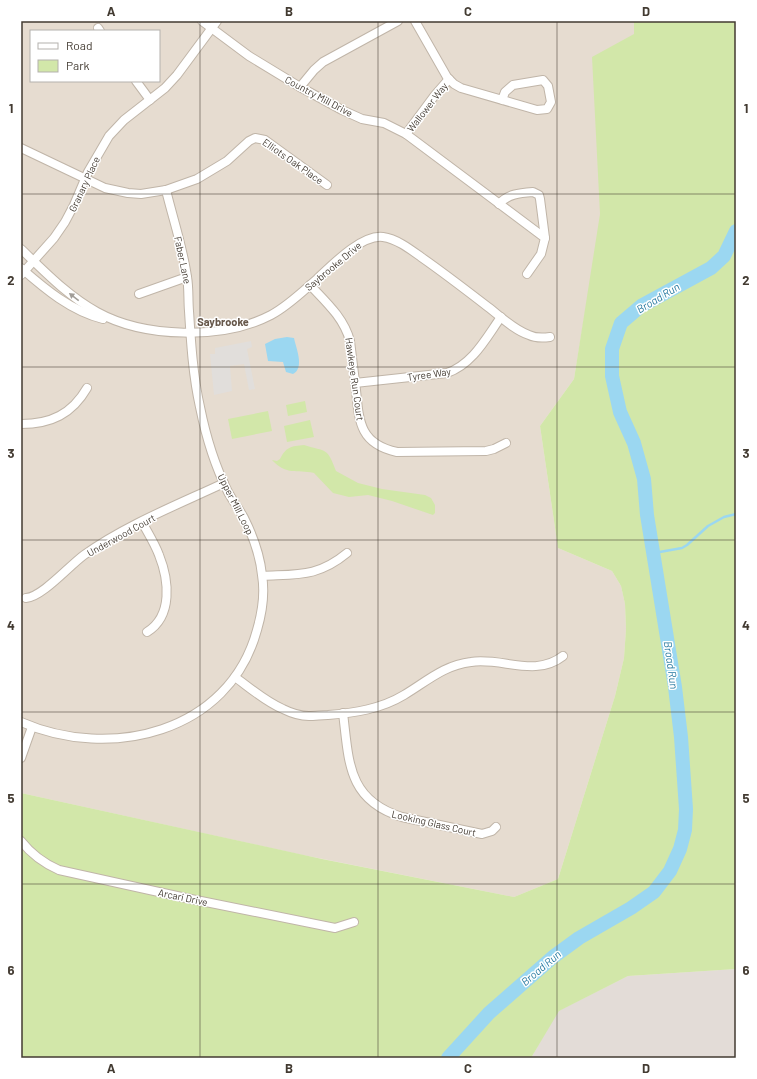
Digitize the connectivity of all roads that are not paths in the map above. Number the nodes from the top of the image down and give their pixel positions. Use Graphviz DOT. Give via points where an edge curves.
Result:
graph roads {
  1 [pos="202,21"];
  2 [pos="217,21"];
  3 [pos="398,21"];
  4 [pos="415,21"];
  5 [pos="212,28"];
  6 [pos="449,79"];
  7 [pos="137,82"];
  8 [pos="300,87"];
  9 [pos="150,100"];
  10 [pos="502,100"];
  11 [pos="406,134"];
  12 [pos="21,148"];
  13 [pos="85,178"];
  14 [pos="327,185"];
  15 [pos="166,190"];
  16 [pos="499,204"];
  17 [pos="545,238"];
  18 [pos="21,249"];
  19 [pos="34,261"];
  20 [pos="22,271"];
  21 [pos="528,274"];
  22 [pos="187,277"];
  23 [pos="310,284"];
  24 [pos="139,294"];
  25 [pos="501,317"];
  26 [pos="120,322"];
  27 [pos="191,332"];
  28 [pos="550,337"];
  29 [pos="355,383"];
  30 [pos="87,388"];
  31 [pos="21,424"];
  32 [pos="506,443"];
  33 [pos="224,483"];
  34 [pos="142,522"];
  35 [pos="347,553"];
  36 [pos="263,576"];
  37 [pos="26,598"];
  38 [pos="147,632"];
  39 [pos="562,656"];
  40 [pos="235,676"];
  41 [pos="343,714"];
  42 [pos="21,722"];
  43 [pos="32,727"];
  44 [pos="21,758"];
  45 [pos="496,827"];
  46 [pos="21,841"];
  47 [pos="354,922"];
  1 -- 5 [label="street, Country Mill Drive"];
  2 -- 5 [label="street, Granary Place"];
  3 -- 8 [label="street" via="323,62"];
  4 -- 6 [label="street"];
  5 -- 8 [label="street, Country Mill Drive" via="249,56"];
  5 -- 9 [label="street, Granary Place" via="178,74"];
  6 -- 10 [label="street" via="461,88"];
  6 -- 11 [label="street, Wallower Way"];
  7 -- 9 [label="street"];
  8 -- 11 [label="street, Country Mill Drive" via="362,119 384,122"];
  9 -- 13 [label="street, Granary Place" via="124,120 109,136"];
  10 -- 10 [label="street" via="537,110 547,109 550,102 548,86 540,80 514,85 505,92"];
  11 -- 16 [label="street, Country Mill Drive"];
  12 -- 13 [label="street, Elliots Oak Place"];
  13 -- 15 [label="street, Elliots Oak Place" via="105,188 128,193 141,194"];
  13 -- 19 [label="street, Granary Place" via="66,222"];
  14 -- 15 [label="street, Elliots Oak Place" via="259,138 249,141 212,171 181,186"];
  15 -- 22 [label="street, Faber Lane"];
  16 -- 17 [label="street, Country Mill Drive"];
  16 -- 17 [label="street" via="510,195 536,193 540,199"];
  17 -- 21 [label="street" via="541,254"];
  18 -- 19 [label="street, Saybrooke Drive"];
  19 -- 20 [label="street"];
  26 -- 19 [label="street, Saybrooke Drive, one-way" via="80,302"];
  20 -- 26 [label="street, Saybrooke Drive" via="72,307 98,318"];
  22 -- 24 [label="street"];
  22 -- 27 [label="street, Faber Lane"];
  23 -- 25 [label="street, Saybrooke Drive" via="359,243 384,237 405,246 456,281"];
  23 -- 27 [label="street, Saybrooke Drive" via="271,315 247,325 210,332"];
  23 -- 29 [label="street, Hawkeye Run Court" via="348,331"];
  25 -- 28 [label="street, Saybrooke Drive" via="528,335"];
  25 -- 29 [label="street, Tyree Way" via="473,356 456,370"];
  26 -- 27 [label="street, Saybrooke Drive" via="156,330"];
  27 -- 33 [label="street, Upper Mill Loop" via="195,384 203,424"];
  29 -- 32 [label="street, Hawkeye Run Court" via="361,426 366,435 384,448 397,452 486,451"];
  30 -- 31 [label="street" via="81,398 66,412 42,422"];
  33 -- 34 [label="street, Underwood Court"];
  33 -- 36 [label="street, Upper Mill Loop" via="251,532"];
  34 -- 37 [label="street, Underwood Court" via="96,547 36,595"];
  34 -- 38 [label="street" via="164,567 167,588 166,604 161,619"];
  35 -- 36 [label="street" via="331,565 314,572"];
  36 -- 40 [label="street, Upper Mill Loop" via="262,608 258,628 250,652"];
  39 -- 41 [label="street" via="550,664 534,667 480,661 457,665 434,675 414,690 391,702"];
  40 -- 41 [label="street" via="271,703 294,713 310,716"];
  40 -- 43 [label="street, Upper Mill Loop" via="222,692 198,713 159,731 98,739 61,735"];
  41 -- 45 [label="street, Looking Glass Court" via="350,767 358,785 381,809 402,817 482,834"];
  42 -- 43 [label="street, Upper Mill Loop"];
  43 -- 44 [label="street"];
  46 -- 47 [label="street, Arcari Drive" via="43,862 59,870 335,928"];
}
